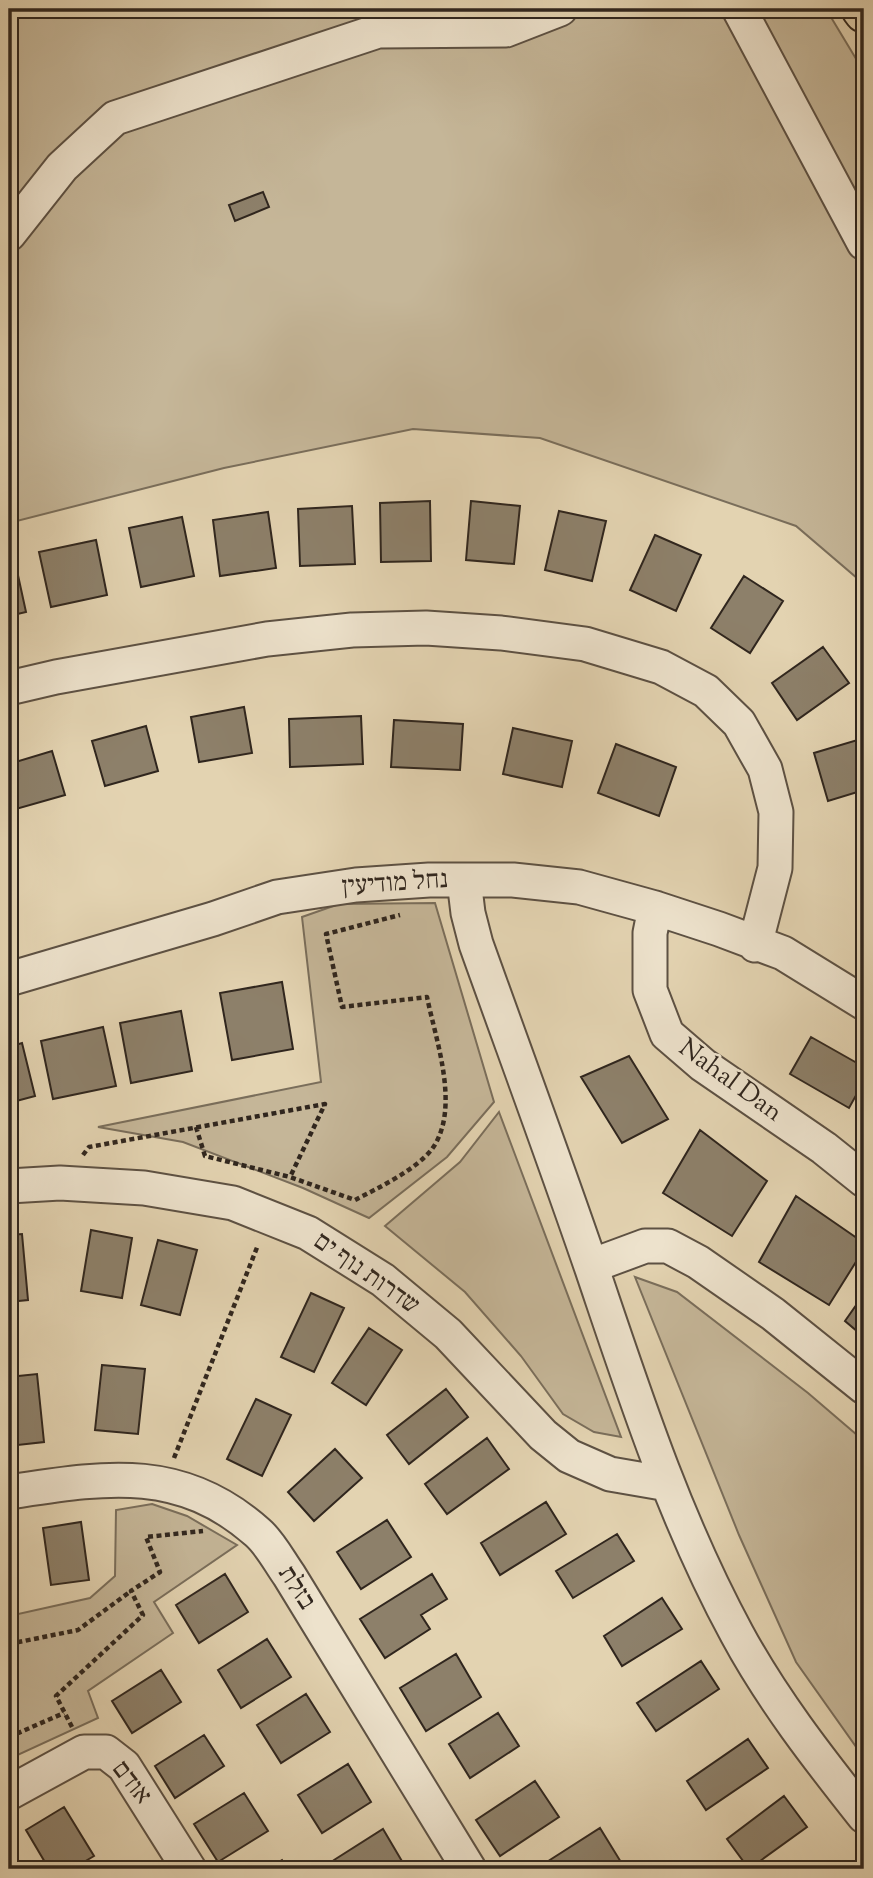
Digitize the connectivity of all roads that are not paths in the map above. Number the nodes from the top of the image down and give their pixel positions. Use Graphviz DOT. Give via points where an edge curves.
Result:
graph roads {
  1 [pos="560,9"];
  2 [pos="739,9"];
  3 [pos="861,9"];
  4 [pos="864,13"];
  5 [pos="9,234"];
  6 [pos="864,243"];
  7 [pos="9,688"];
  8 [pos="464,880"];
  9 [pos="655,908"];
  10 [pos="769,949"];
  11 [pos="9,979"];
  12 [pos="864,1003"];
  13 [pos="864,1180"];
  14 [pos="9,1186"];
  15 [pos="591,1266"];
  16 [pos="864,1387"];
  17 [pos="668,1484"];
  18 [pos="9,1492"];
  19 [pos="9,1793"];
  20 [pos="864,1816"];
  21 [pos="189,1869"];
  22 [pos="469,1869"];
  1 -- 5 [label="street" via="506,30 378,31 115,118 62,167"];
  2 -- 6 [label="street"];
  3 -- 4 [label="main road"];
  7 -- 10 [label="street" via="267,639 352,630 501,633 585,644 661,667 706,691 739,723 765,769 776,812"];
  8 -- 9 [label="street, נחל מודיעין" via="579,887"];
  8 -- 11 [label="street, נחל מודיעין" via="356,885 277,897"];
  8 -- 15 [label="street" via="476,944"];
  9 -- 10 [label="street, נחל מודיעין"];
  9 -- 13 [label="street, Nahal Dan" via="650,990 667,1034"];
  10 -- 12 [label="street, נחל מודיעין"];
  14 -- 17 [label="street, שדרות נוף ים" via="60,1183 144,1188 233,1203 309,1233 383,1280 448,1334 543,1435 569,1456 610,1474"];
  15 -- 16 [label="street" via="645,1246 668,1246 773,1314"];
  15 -- 17 [label="street" via="643,1424"];
  17 -- 20 [label="street" via="737,1634 784,1712"];
  18 -- 22 [label="street, בזלת" via="133,1479 184,1489 228,1510 259,1533"];
  19 -- 21 [label="street, אודם" via="84,1752 106,1752 124,1766"];
}
